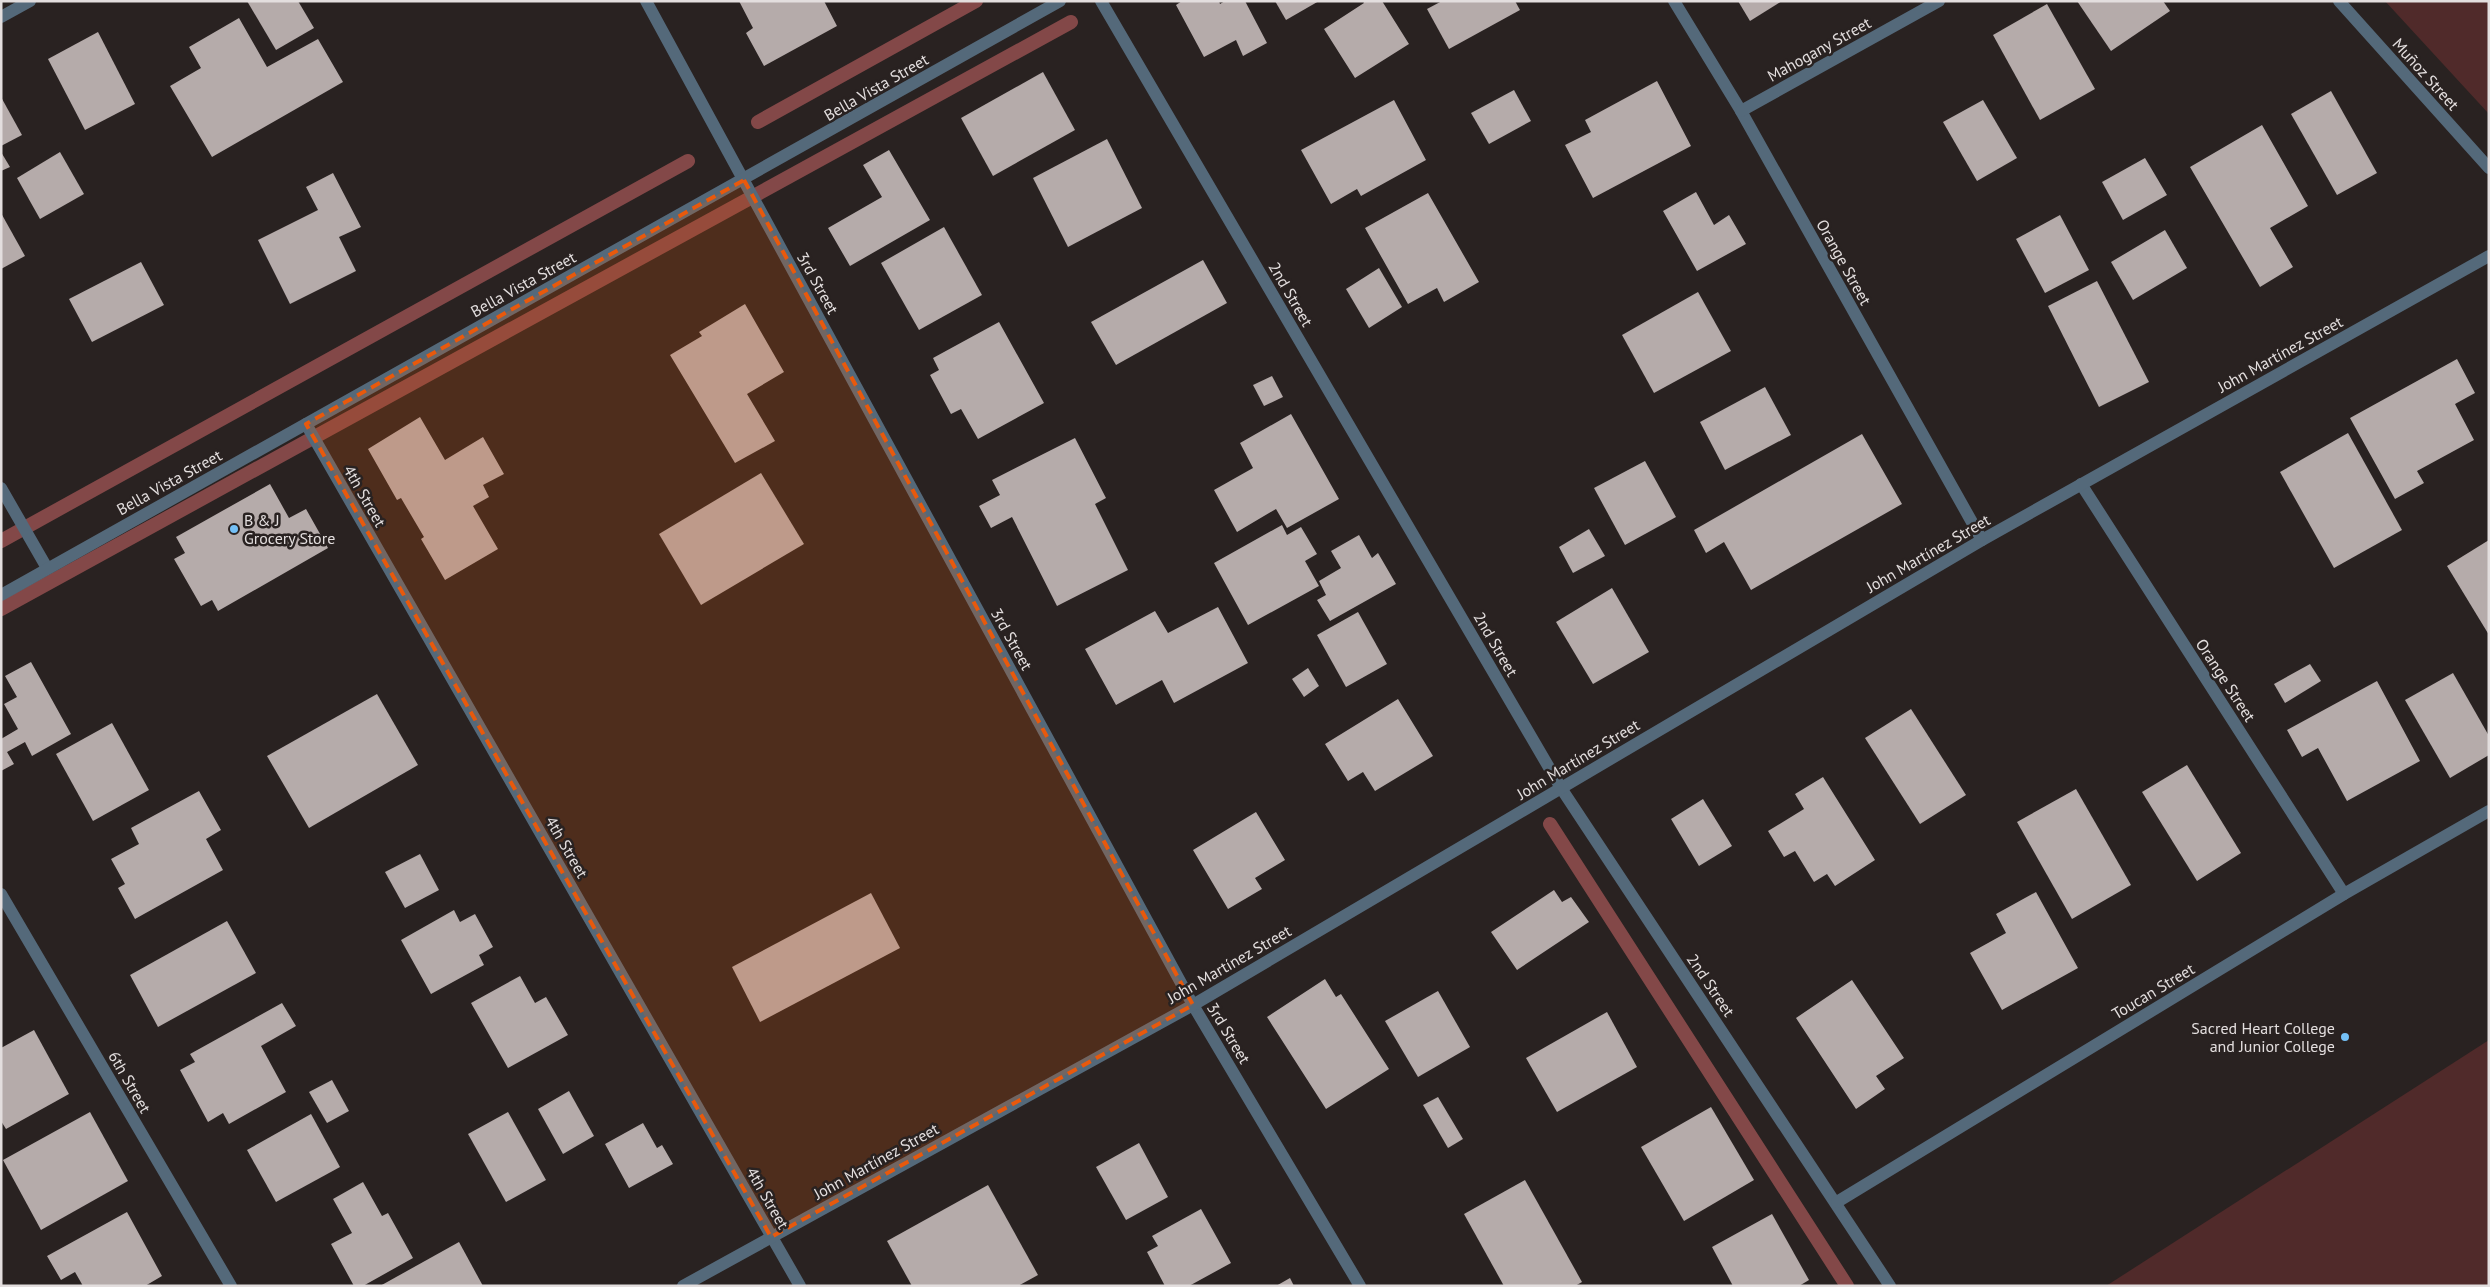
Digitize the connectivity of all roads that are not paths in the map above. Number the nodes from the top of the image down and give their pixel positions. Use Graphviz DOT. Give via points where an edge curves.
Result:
graph roads {
  1 [pos="30,1"];
  2 [pos="646,1"];
  3 [pos="1060,1"];
  4 [pos="1101,1"];
  5 [pos="1674,1"];
  6 [pos="1939,1"];
  7 [pos="2338,1"];
  8 [pos="1,17"];
  9 [pos="1741,111"];
  10 [pos="2489,168"];
  11 [pos="744,180"];
  12 [pos="2489,256"];
  13 [pos="306,424"];
  14 [pos="2081,484"];
  15 [pos="1,488"];
  16 [pos="1982,540"];
  17 [pos="47,568"];
  18 [pos="1,595"];
  19 [pos="1561,788"];
  20 [pos="2489,811"];
  21 [pos="1,894"];
  22 [pos="2344,894"];
  23 [pos="1193,1005"];
  24 [pos="1837,1202"];
  25 [pos="771,1237"];
  26 [pos="230,1286"];
  27 [pos="683,1286"];
  28 [pos="800,1286"];
  29 [pos="1360,1286"];
  30 [pos="1890,1286"];
  1 -- 8 [label="street"];
  2 -- 11 [label="street, 3rd Street"];
  3 -- 11 [label="street, Bella Vista Street"];
  4 -- 19 [label="street, 2nd Street"];
  5 -- 9 [label="street, Orange Street"];
  6 -- 9 [label="street, Mahogany Street"];
  7 -- 10 [label="street, Muñoz Street"];
  9 -- 16 [label="street, Orange Street"];
  11 -- 13 [label="street, Bella Vista Street"];
  11 -- 23 [label="street, 3rd Street"];
  12 -- 14 [label="street, John Martínez Street"];
  13 -- 17 [label="street, Bella Vista Street"];
  13 -- 25 [label="street, 4th Street"];
  14 -- 16 [label="street, John Martínez Street"];
  14 -- 22 [label="street, Orange Street"];
  15 -- 17 [label="street"];
  16 -- 19 [label="street, John Martínez Street"];
  17 -- 18 [label="street, Bella Vista Street"];
  19 -- 23 [label="street, John Martínez Street"];
  19 -- 24 [label="street, 2nd Street"];
  20 -- 22 [label="street, Toucan Street"];
  21 -- 26 [label="street, 6th Street"];
  22 -- 24 [label="street, Toucan Street"];
  23 -- 25 [label="street, John Martínez Street"];
  23 -- 29 [label="street, 3rd Street"];
  24 -- 30 [label="street, 2nd Street"];
  25 -- 27 [label="street, John Martínez Street"];
  25 -- 28 [label="street, 4th Street"];
}
